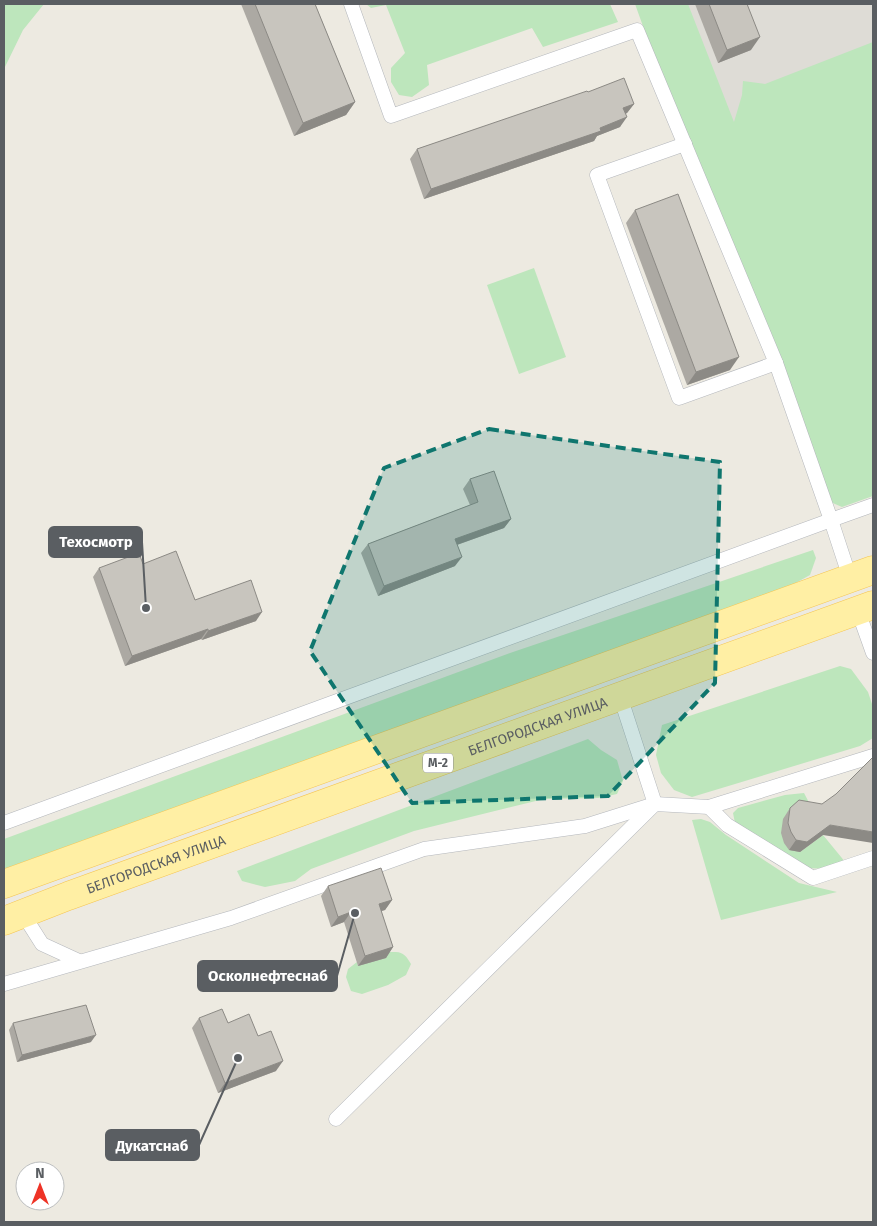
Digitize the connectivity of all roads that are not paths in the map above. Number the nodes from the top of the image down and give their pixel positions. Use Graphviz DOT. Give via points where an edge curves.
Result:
graph roads {
  1 [pos="351,4"];
  2 [pos="684,144"];
  3 [pos="776,363"];
  4 [pos="873,505"];
  5 [pos="831,520"];
  6 [pos="862,574"];
  7 [pos="866,608"];
  8 [pos="873,654"];
  9 [pos="620,696"];
  10 [pos="873,756"];
  11 [pos="655,804"];
  12 [pos="709,807"];
  13 [pos="4,823"];
  14 [pos="873,858"];
  15 [pos="57,864"];
  16 [pos="4,884"];
  17 [pos="68,896"];
  18 [pos="14,917"];
  19 [pos="80,961"];
  20 [pos="4,984"];
  21 [pos="336,1119"];
  1 -- 2 [label="lane" via="391,116 637,30"];
  2 -- 3 [label="lane"];
  2 -- 3 [label="lane" via="597,175 678,398"];
  3 -- 5 [label="lane"];
  4 -- 5 [label="lane"];
  5 -- 6 [label="lane"];
  5 -- 13 [label="lane"];
  6 -- 15 [label="main road, М-2"];
  7 -- 8 [label="lane"];
  7 -- 9 [label="main road, БЕЛГОРОДСКАЯ УЛИЦА / М-2"];
  9 -- 11 [label="lane"];
  9 -- 17 [label="main road, БЕЛГОРОДСКАЯ УЛИЦА / М-2"];
  10 -- 12 [label="lane"];
  11 -- 12 [label="lane"];
  11 -- 19 [label="lane" via="584,826 424,849 231,918"];
  11 -- 21 [label="lane"];
  12 -- 14 [label="lane" via="727,825 813,878"];
  15 -- 16 [label="main road, М-2"];
  15 -- 17 [label="lane"];
  17 -- 18 [label="main road, БЕЛГОРОДСКАЯ УЛИЦА / М-2"];
  18 -- 19 [label="lane" via="42,944"];
  19 -- 20 [label="lane"];
}
